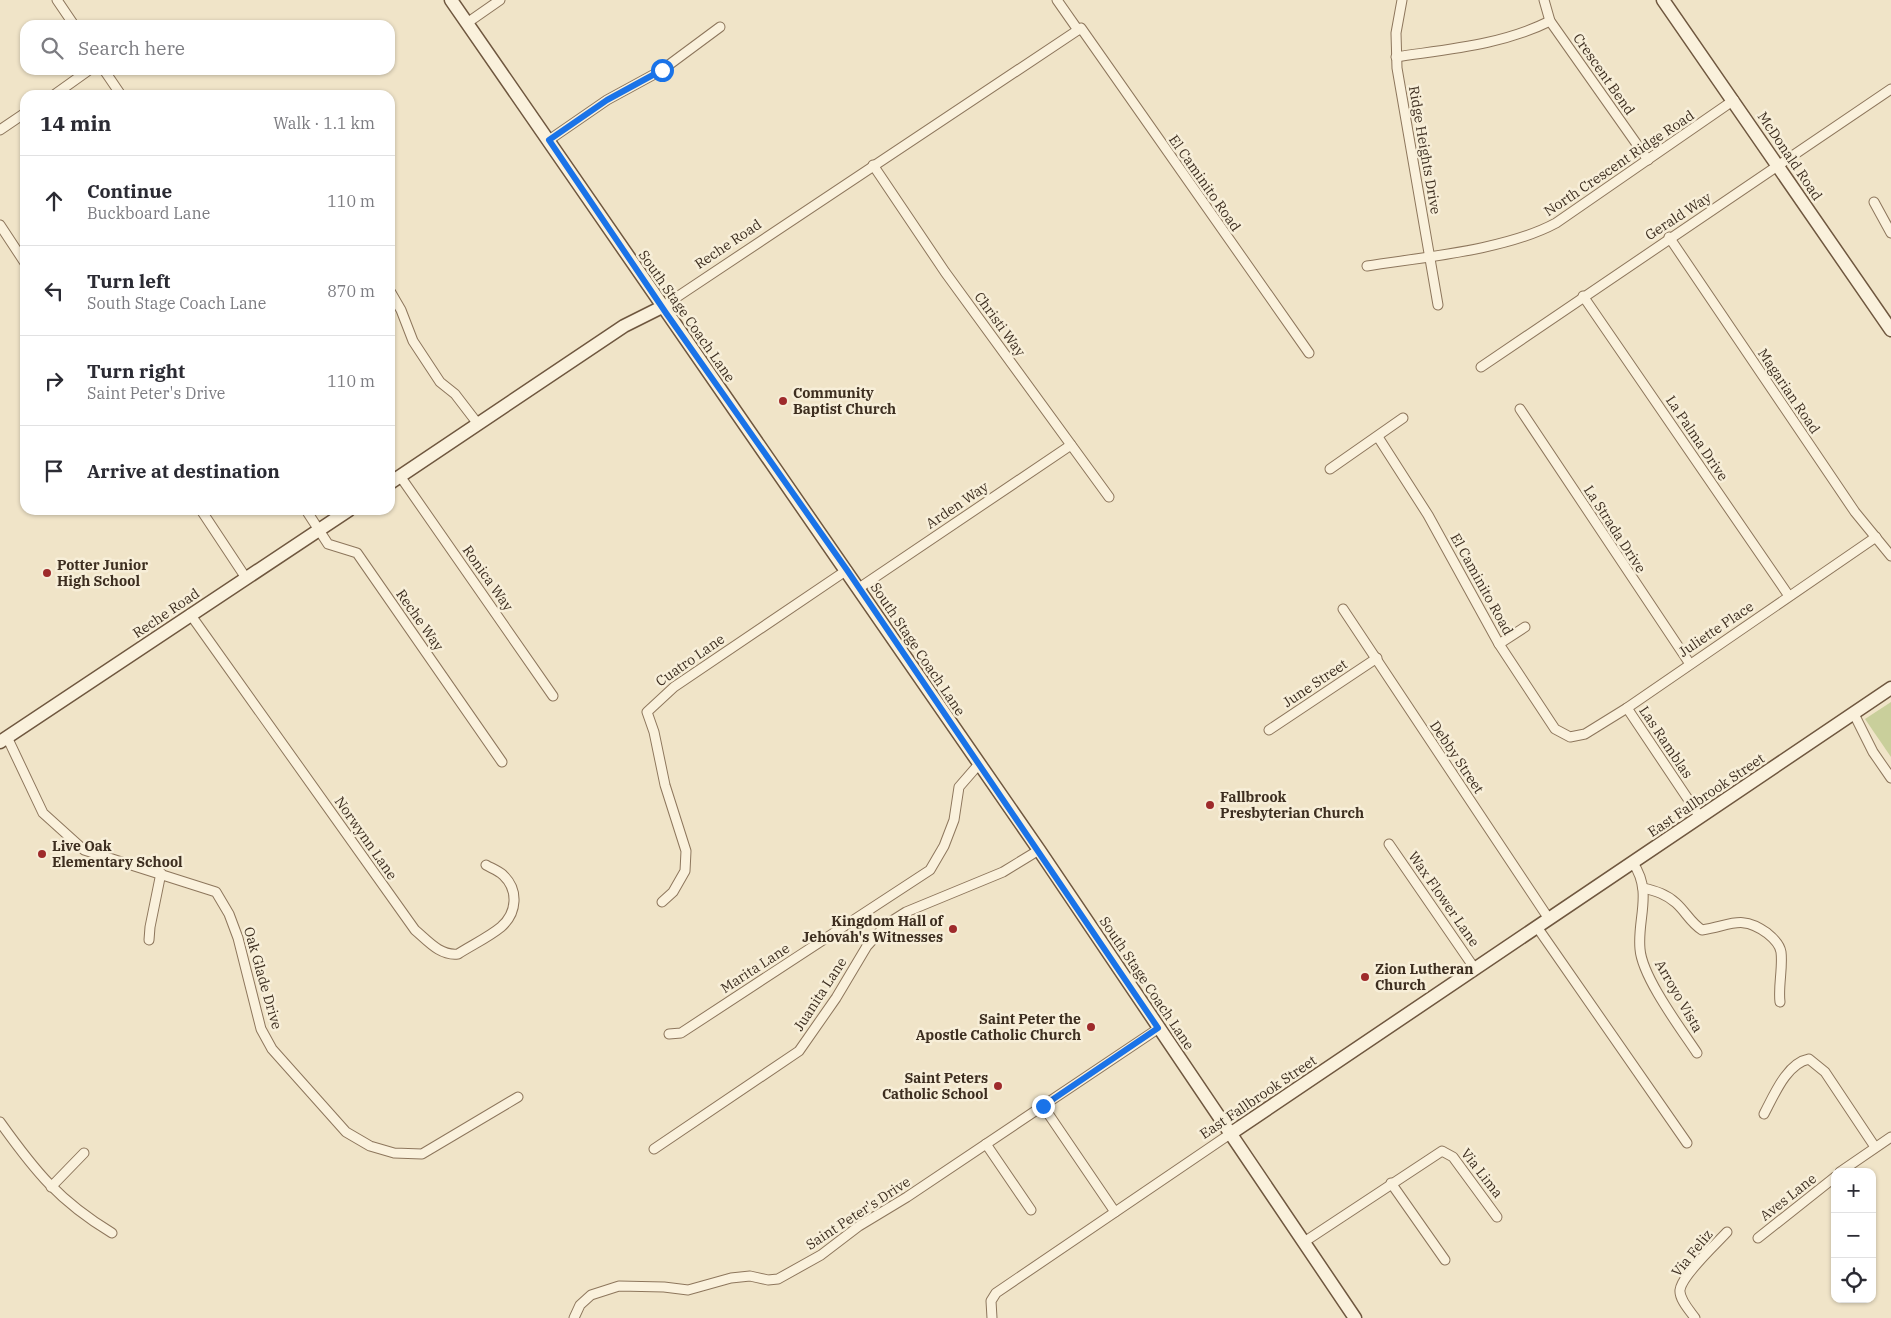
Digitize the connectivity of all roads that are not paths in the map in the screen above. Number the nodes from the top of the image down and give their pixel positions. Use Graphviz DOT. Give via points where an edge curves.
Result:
graph roads {
  1 [pos="57,0"];
  2 [pos="451,0"];
  3 [pos="500,0"];
  4 [pos="1057,0"];
  5 [pos="1402,0"];
  6 [pos="1544,0"];
  7 [pos="1663,0"];
  8 [pos="71,20"];
  9 [pos="467,22"];
  10 [pos="1550,22"];
  11 [pos="720,27"];
  12 [pos="1079,29"];
  13 [pos="1396,57"];
  14 [pos="83,75"];
  15 [pos="107,75"];
  16 [pos="1891,89"];
  17 [pos="61,90"];
  18 [pos="118,90"];
  19 [pos="1734,100"];
  20 [pos="20,117"];
  21 [pos="0,130"];
  22 [pos="549,140"];
  23 [pos="1648,160"];
  24 [pos="873,165"];
  25 [pos="1778,166"];
  26 [pos="1874,202"];
  27 [pos="0,225"];
  28 [pos="1891,233"];
  29 [pos="1669,237"];
  30 [pos="20,255"];
  31 [pos="1430,256"];
  32 [pos="1367,266"];
  33 [pos="1583,296"];
  34 [pos="395,300"];
  35 [pos="1438,305"];
  36 [pos="662,307"];
  37 [pos="1891,330"];
  38 [pos="1310,353"];
  39 [pos="1481,367"];
  40 [pos="1520,409"];
  41 [pos="1403,418"];
  42 [pos="478,424"];
  43 [pos="1378,437"];
  44 [pos="1071,445"];
  45 [pos="1330,469"];
  46 [pos="395,480"];
  47 [pos="1109,497"];
  48 [pos="204,515"];
  49 [pos="309,515"];
  50 [pos="341,515"];
  51 [pos="318,530"];
  52 [pos="1876,537"];
  53 [pos="1891,556"];
  54 [pos="847,570"];
  55 [pos="246,578"];
  56 [pos="859,588"];
  57 [pos="1789,596"];
  58 [pos="1343,609"];
  59 [pos="190,614"];
  60 [pos="1525,626"];
  61 [pos="1499,644"];
  62 [pos="1377,658"];
  63 [pos="1690,664"];
  64 [pos="1891,688"];
  65 [pos="553,696"];
  66 [pos="1627,708"];
  67 [pos="1854,714"];
  68 [pos="1269,730"];
  69 [pos="1570,737"];
  70 [pos="3,740"];
  71 [pos="502,762"];
  72 [pos="980,764"];
  73 [pos="1891,778"];
  74 [pos="1700,817"];
  75 [pos="1389,844"];
  76 [pos="1039,850"];
  77 [pos="1633,862"];
  78 [pos="486,865"];
  79 [pos="161,873"];
  80 [pos="1643,888"];
  81 [pos="662,902"];
  82 [pos="1549,919"];
  83 [pos="1537,927"];
  84 [pos="150,940"];
  85 [pos="1476,969"];
  86 [pos="1780,1002"];
  87 [pos="1158,1028"];
  88 [pos="669,1034"];
  89 [pos="1697,1053"];
  90 [pos="518,1098"];
  91 [pos="1043,1106"];
  92 [pos="1764,1114"];
  93 [pos="0,1122"];
  94 [pos="1230,1134"];
  95 [pos="1891,1137"];
  96 [pos="1687,1143"];
  97 [pos="986,1144"];
  98 [pos="1876,1148"];
  99 [pos="654,1149"];
  100 [pos="84,1153"];
  101 [pos="1846,1168"];
  102 [pos="1831,1180"];
  103 [pos="1391,1183"];
  104 [pos="51,1187"];
  105 [pos="1031,1210"];
  106 [pos="1115,1212"];
  107 [pos="1497,1217"];
  108 [pos="1727,1232"];
  109 [pos="112,1233"];
  110 [pos="1758,1238"];
  111 [pos="1304,1242"];
  112 [pos="1444,1260"];
  113 [pos="574,1318"];
  114 [pos="992,1318"];
  115 [pos="1355,1318"];
  116 [pos="1695,1318"];
  1 -- 8 [label="street"];
  2 -- 9 [label="main road, South Stage Coach Lane"];
  3 -- 9 [label="street"];
  4 -- 12 [label="street, El Caminito Road"];
  5 -- 13 [label="street, Ridge Heights Drive" via="1396,33"];
  6 -- 10 [label="street, Crescent Bend"];
  7 -- 19 [label="main road, McDonald Road"];
  9 -- 22 [label="main road, South Stage Coach Lane"];
  10 -- 13 [label="street" via="1527,33 1488,43"];
  10 -- 23 [label="street, Crescent Bend"];
  11 -- 22 [label="street" via="662,70 607,100"];
  12 -- 24 [label="street, Reche Road"];
  12 -- 38 [label="street, El Caminito Road"];
  13 -- 31 [label="street, Ridge Heights Drive"];
  14 -- 17 [label="street"];
  15 -- 18 [label="street"];
  16 -- 25 [label="street, Gerald Way"];
  19 -- 23 [label="street, North Crescent Ridge Road"];
  19 -- 25 [label="main road, McDonald Road"];
  20 -- 21 [label="street"];
  22 -- 36 [label="main road, South Stage Coach Lane"];
  23 -- 31 [label="street, North Crescent Ridge Road" via="1540,232"];
  24 -- 36 [label="street, Reche Road"];
  24 -- 44 [label="street, Christi Way" via="945,272"];
  25 -- 29 [label="street, Gerald Way"];
  25 -- 37 [label="main road, McDonald Road"];
  26 -- 28 [label="street"];
  27 -- 30 [label="street"];
  29 -- 33 [label="street, Gerald Way"];
  29 -- 52 [label="street, Magarian Road" via="1855,512"];
  31 -- 32 [label="street, North Crescent Ridge Road"];
  31 -- 35 [label="street, Ridge Heights Drive"];
  33 -- 39 [label="street, Gerald Way"];
  33 -- 57 [label="street, La Palma Drive"];
  34 -- 42 [label="street" via="413,341 440,382 455,394"];
  36 -- 42 [label="main road, Reche Road" via="624,326"];
  36 -- 54 [label="main road, South Stage Coach Lane"];
  40 -- 63 [label="street, La Strada Drive"];
  41 -- 43 [label="street"];
  42 -- 46 [label="main road, Reche Road"];
  43 -- 45 [label="street"];
  43 -- 61 [label="street, El Caminito Road" via="1428,515"];
  44 -- 47 [label="street, Christi Way"];
  44 -- 56 [label="street, Arden Way"];
  46 -- 65 [label="street, Ronica Way"];
  48 -- 55 [label="street"];
  49 -- 51 [label="street, Reche Way"];
  50 -- 51 [label="main road, Reche Road"];
  51 -- 55 [label="main road, Reche Road"];
  51 -- 71 [label="street, Reche Way" via="328,544 357,552"];
  52 -- 53 [label="street, Magarian Road"];
  52 -- 57 [label="street, Juliette Place"];
  54 -- 56 [label="main road, South Stage Coach Lane"];
  54 -- 81 [label="street, Cuatro Lane" via="674,687 647,712 686,851 685,871 673,892"];
  55 -- 59 [label="main road, Reche Road"];
  56 -- 72 [label="main road, South Stage Coach Lane"];
  57 -- 63 [label="street, Juliette Place"];
  58 -- 62 [label="street, Debby Street"];
  59 -- 70 [label="main road, Reche Road"];
  59 -- 78 [label="street, Norwynn Lane" via="415,930 442,952 458,954 508,920 514,906 514,891 503,874"];
  60 -- 61 [label="street"];
  61 -- 69 [label="street, El Caminito Road" via="1555,729"];
  62 -- 68 [label="street, June Street"];
  62 -- 82 [label="street, Debby Street"];
  63 -- 66 [label="street, Juliette Place"];
  64 -- 67 [label="main road, East Fallbrook Street"];
  66 -- 69 [label="street, Juliette Place" via="1585,734"];
  66 -- 74 [label="street, Las Ramblas"];
  67 -- 73 [label="street" via="1873,752"];
  67 -- 74 [label="main road, East Fallbrook Street"];
  70 -- 79 [label="street, Oak Glade Drive" via="43,813 84,850"];
  72 -- 76 [label="main road, South Stage Coach Lane"];
  72 -- 88 [label="street, Marita Lane" via="959,787 954,820 930,870 681,1033"];
  74 -- 77 [label="main road, East Fallbrook Street"];
  75 -- 85 [label="street, Wax Flower Lane"];
  76 -- 87 [label="main road, South Stage Coach Lane"];
  76 -- 99 [label="street, Juanita Lane" via="1003,872 906,912 886,924 867,946 799,1051"];
  77 -- 80 [label="street, Arroyo Vista"];
  77 -- 82 [label="main road, East Fallbrook Street"];
  79 -- 84 [label="street"];
  79 -- 90 [label="street, Oak Glade Drive" via="216,892 238,938 261,1029 272,1049 346,1132 386,1151 422,1154"];
  80 -- 86 [label="street" via="1661,892 1702,930 1743,921 1754,924 1770,936 1781,953"];
  80 -- 89 [label="street, Arroyo Vista" via="1644,916 1640,928 1643,964"];
  82 -- 83 [label="main road, East Fallbrook Street"];
  83 -- 85 [label="main road, East Fallbrook Street"];
  83 -- 96 [label="street"];
  85 -- 94 [label="main road, East Fallbrook Street"];
  87 -- 91 [label="street, Saint Peter's Drive"];
  87 -- 94 [label="main road, South Stage Coach Lane"];
  91 -- 97 [label="street, Saint Peter's Drive"];
  91 -- 106 [label="street"];
  92 -- 98 [label="street" via="1785,1078 1803,1060 1809,1059 1825,1072"];
  93 -- 104 [label="street"];
  94 -- 106 [label="street, East Fallbrook Street"];
  94 -- 111 [label="main road, South Stage Coach Lane"];
  95 -- 98 [label="street"];
  97 -- 105 [label="street"];
  97 -- 113 [label="street, Saint Peter's Drive" via="859,1226 821,1255 778,1279 731,1278 688,1290 619,1286 591,1295 580,1305"];
  98 -- 101 [label="street"];
  100 -- 104 [label="street"];
  102 -- 110 [label="street, Aves Lane"];
  103 -- 107 [label="street, Via Lima" via="1436,1153 1447,1152"];
  103 -- 111 [label="street, Via Lima"];
  103 -- 112 [label="street"];
  104 -- 109 [label="street" via="71,1206"];
  106 -- 114 [label="street, East Fallbrook Street" via="996,1292 991,1301"];
  108 -- 116 [label="street, Via Feliz" via="1684,1281 1680,1291"];
  111 -- 115 [label="main road, South Stage Coach Lane"];
}
